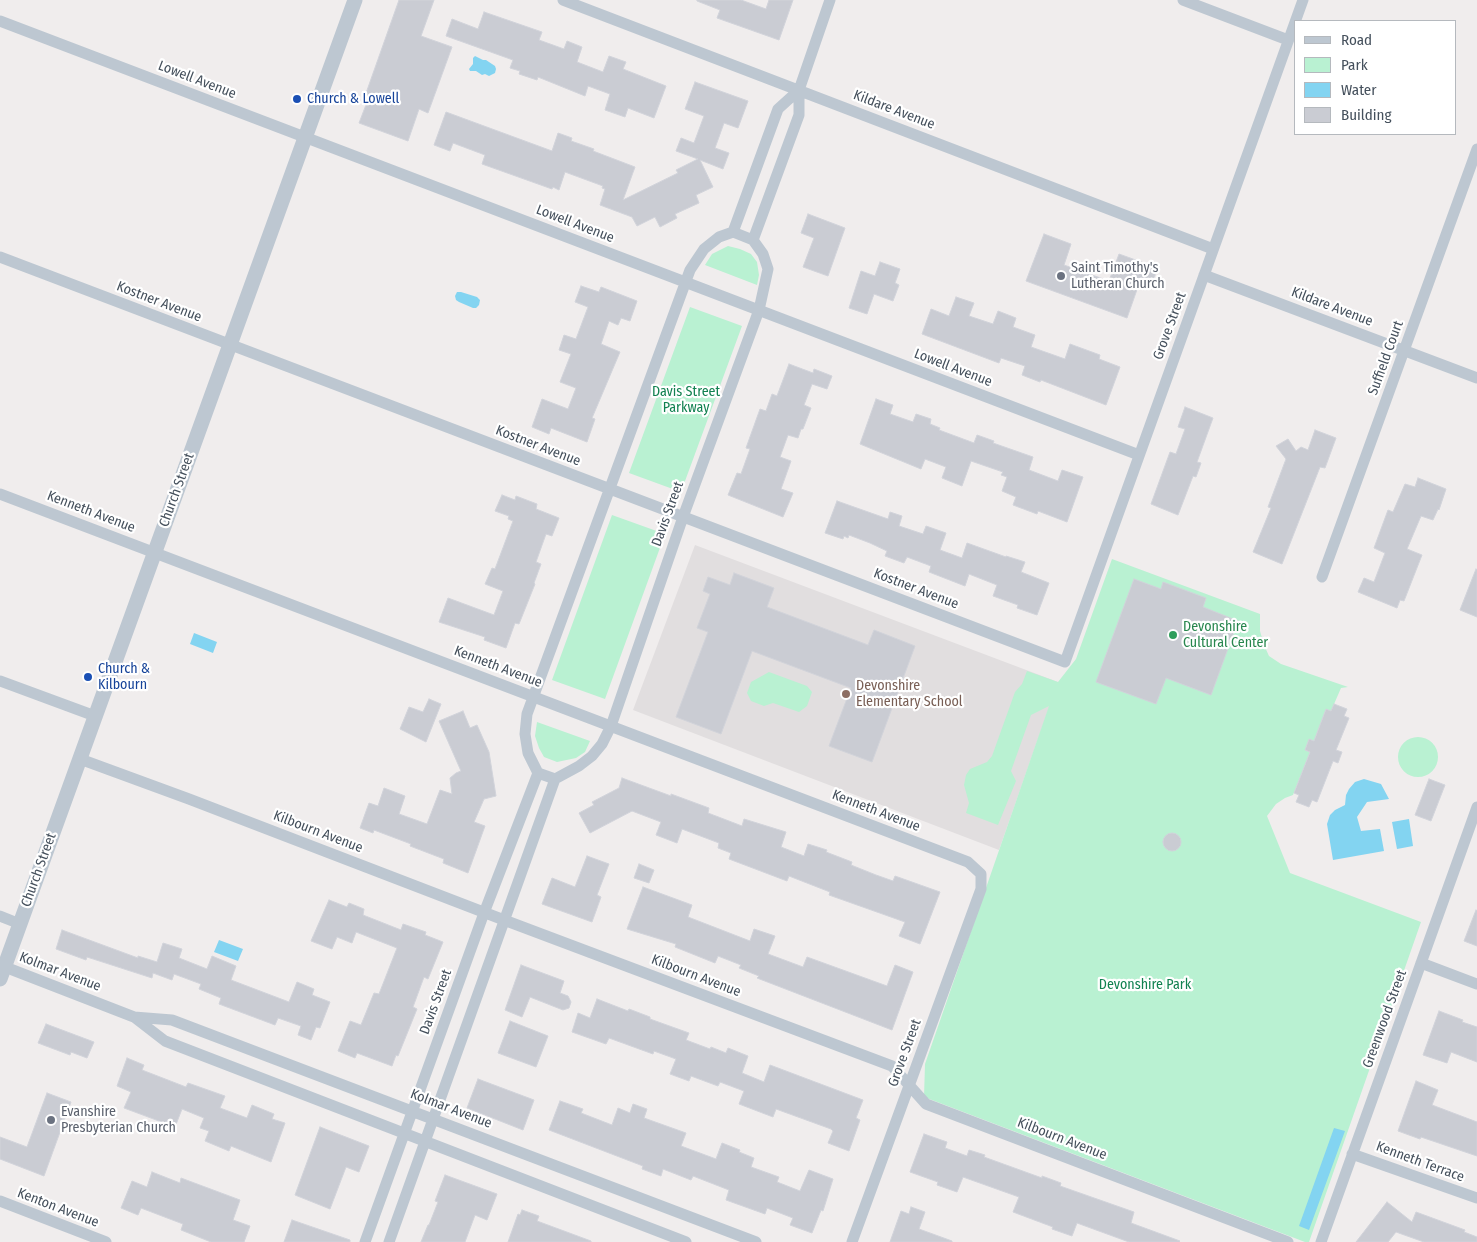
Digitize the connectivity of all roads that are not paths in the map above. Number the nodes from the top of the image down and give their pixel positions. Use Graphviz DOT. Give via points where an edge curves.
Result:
graph roads {
  1 [pos="355,0"];
  2 [pos="563,0"];
  3 [pos="830,0"];
  4 [pos="1183,0"];
  5 [pos="1303,0"];
  6 [pos="1296,20"];
  7 [pos="0,21"];
  8 [pos="1294,24"];
  9 [pos="1288,40"];
  10 [pos="799,90"];
  11 [pos="305,137"];
  12 [pos="1477,149"];
  13 [pos="733,232"];
  14 [pos="753,240"];
  15 [pos="1213,249"];
  16 [pos="0,257"];
  17 [pos="1204,275"];
  18 [pos="684,282"];
  19 [pos="759,310"];
  20 [pos="230,345"];
  21 [pos="1405,350"];
  22 [pos="1477,378"];
  23 [pos="1139,455"];
  24 [pos="609,489"];
  25 [pos="0,494"];
  26 [pos="683,517"];
  27 [pos="154,553"];
  28 [pos="1322,577"];
  29 [pos="1065,662"];
  30 [pos="0,680"];
  31 [pos="534,697"];
  32 [pos="95,716"];
  33 [pos="611,726"];
  34 [pos="80,759"];
  35 [pos="538,773"];
  36 [pos="555,779"];
  37 [pos="1477,807"];
  38 [pos="981,874"];
  39 [pos="484,913"];
  40 [pos="0,916"];
  41 [pos="504,920"];
  42 [pos="20,924"];
  43 [pos="1421,963"];
  44 [pos="2,973"];
  45 [pos="1477,984"];
  46 [pos="134,1017"];
  47 [pos="909,1085"];
  48 [pos="412,1110"];
  49 [pos="433,1118"];
  50 [pos="404,1132"];
  51 [pos="426,1140"];
  52 [pos="1352,1154"];
  53 [pos="1477,1198"];
  54 [pos="0,1202"];
  55 [pos="106,1242"];
  56 [pos="365,1242"];
  57 [pos="389,1242"];
  58 [pos="686,1242"];
  59 [pos="756,1242"];
  60 [pos="852,1242"];
  61 [pos="1288,1242"];
  62 [pos="1321,1242"];
  1 -- 11 [label="street, Church Street"];
  2 -- 10 [label="street, Kildare Avenue"];
  3 -- 10 [label="street"];
  4 -- 9 [label="street"];
  5 -- 6 [label="street, Grove Street"];
  7 -- 11 [label="street, Lowell Avenue"];
  8 -- 9 [label="street, Grove Street"];
  9 -- 15 [label="street, Grove Street"];
  10 -- 13 [label="street" via="778,109"];
  10 -- 14 [label="street" via="799,115"];
  10 -- 15 [label="street, Kildare Avenue"];
  11 -- 18 [label="street, Lowell Avenue"];
  11 -- 20 [label="street, Church Street"];
  12 -- 21 [label="street, Suffield Court"];
  13 -- 14 [label="street"];
  13 -- 18 [label="street" via="704,250"];
  14 -- 19 [label="street, Davis Street" via="768,269"];
  15 -- 17 [label="street, Grove Street"];
  16 -- 20 [label="street, Kostner Avenue"];
  17 -- 21 [label="street, Kildare Avenue"];
  17 -- 23 [label="street, Grove Street"];
  18 -- 19 [label="street, Lowell Avenue"];
  18 -- 24 [label="street"];
  19 -- 23 [label="street, Lowell Avenue"];
  19 -- 26 [label="street, Davis Street"];
  20 -- 24 [label="street, Kostner Avenue"];
  20 -- 27 [label="street, Church Street"];
  21 -- 22 [label="street, Kildare Avenue"];
  21 -- 28 [label="street, Suffield Court"];
  23 -- 29 [label="street, Grove Street"];
  24 -- 26 [label="street, Kostner Avenue"];
  24 -- 31 [label="street"];
  25 -- 27 [label="street, Kenneth Avenue"];
  26 -- 29 [label="street, Kostner Avenue"];
  26 -- 33 [label="street, Davis Street"];
  27 -- 31 [label="street, Kenneth Avenue"];
  27 -- 32 [label="street, Church Street"];
  30 -- 32 [label="street"];
  31 -- 33 [label="street, Kenneth Avenue"];
  31 -- 35 [label="street" via="527,714 525,734 528,753"];
  32 -- 34 [label="street, Church Street"];
  33 -- 36 [label="street, Davis Street" via="592,756"];
  33 -- 38 [label="street, Kenneth Avenue" via="968,862"];
  34 -- 39 [label="street, Kilbourn Avenue"];
  34 -- 42 [label="street, Church Street"];
  35 -- 36 [label="street"];
  35 -- 39 [label="street, Davis Street"];
  36 -- 41 [label="street"];
  37 -- 43 [label="street, Greenwood Street"];
  38 -- 47 [label="street, Grove Street" via="981,890"];
  39 -- 41 [label="street, Kilbourn Avenue"];
  39 -- 48 [label="street, Davis Street"];
  40 -- 42 [label="street"];
  41 -- 47 [label="street, Kilbourn Avenue" via="892,1066"];
  41 -- 49 [label="street"];
  42 -- 44 [label="street, Church Street"];
  43 -- 45 [label="street"];
  43 -- 52 [label="street, Greenwood Street"];
  44 -- 46 [label="street, Kolmar Avenue"];
  46 -- 48 [label="street, Kolmar Avenue" via="172,1020"];
  46 -- 50 [label="street, Kolmar Avenue" via="166,1041"];
  47 -- 60 [label="street, Grove Street"];
  47 -- 61 [label="street, Kilbourn Avenue" via="926,1104"];
  48 -- 49 [label="street, Kolmar Avenue"];
  48 -- 50 [label="street, Davis Street"];
  49 -- 51 [label="street"];
  49 -- 59 [label="street, Kolmar Avenue"];
  50 -- 51 [label="street, Kolmar Avenue"];
  50 -- 56 [label="street, Davis Street"];
  51 -- 57 [label="street"];
  51 -- 58 [label="street, Kolmar Avenue"];
  52 -- 53 [label="street, Kenneth Terrace"];
  52 -- 62 [label="street, Greenwood Street"];
  54 -- 55 [label="street, Kenton Avenue"];
}
